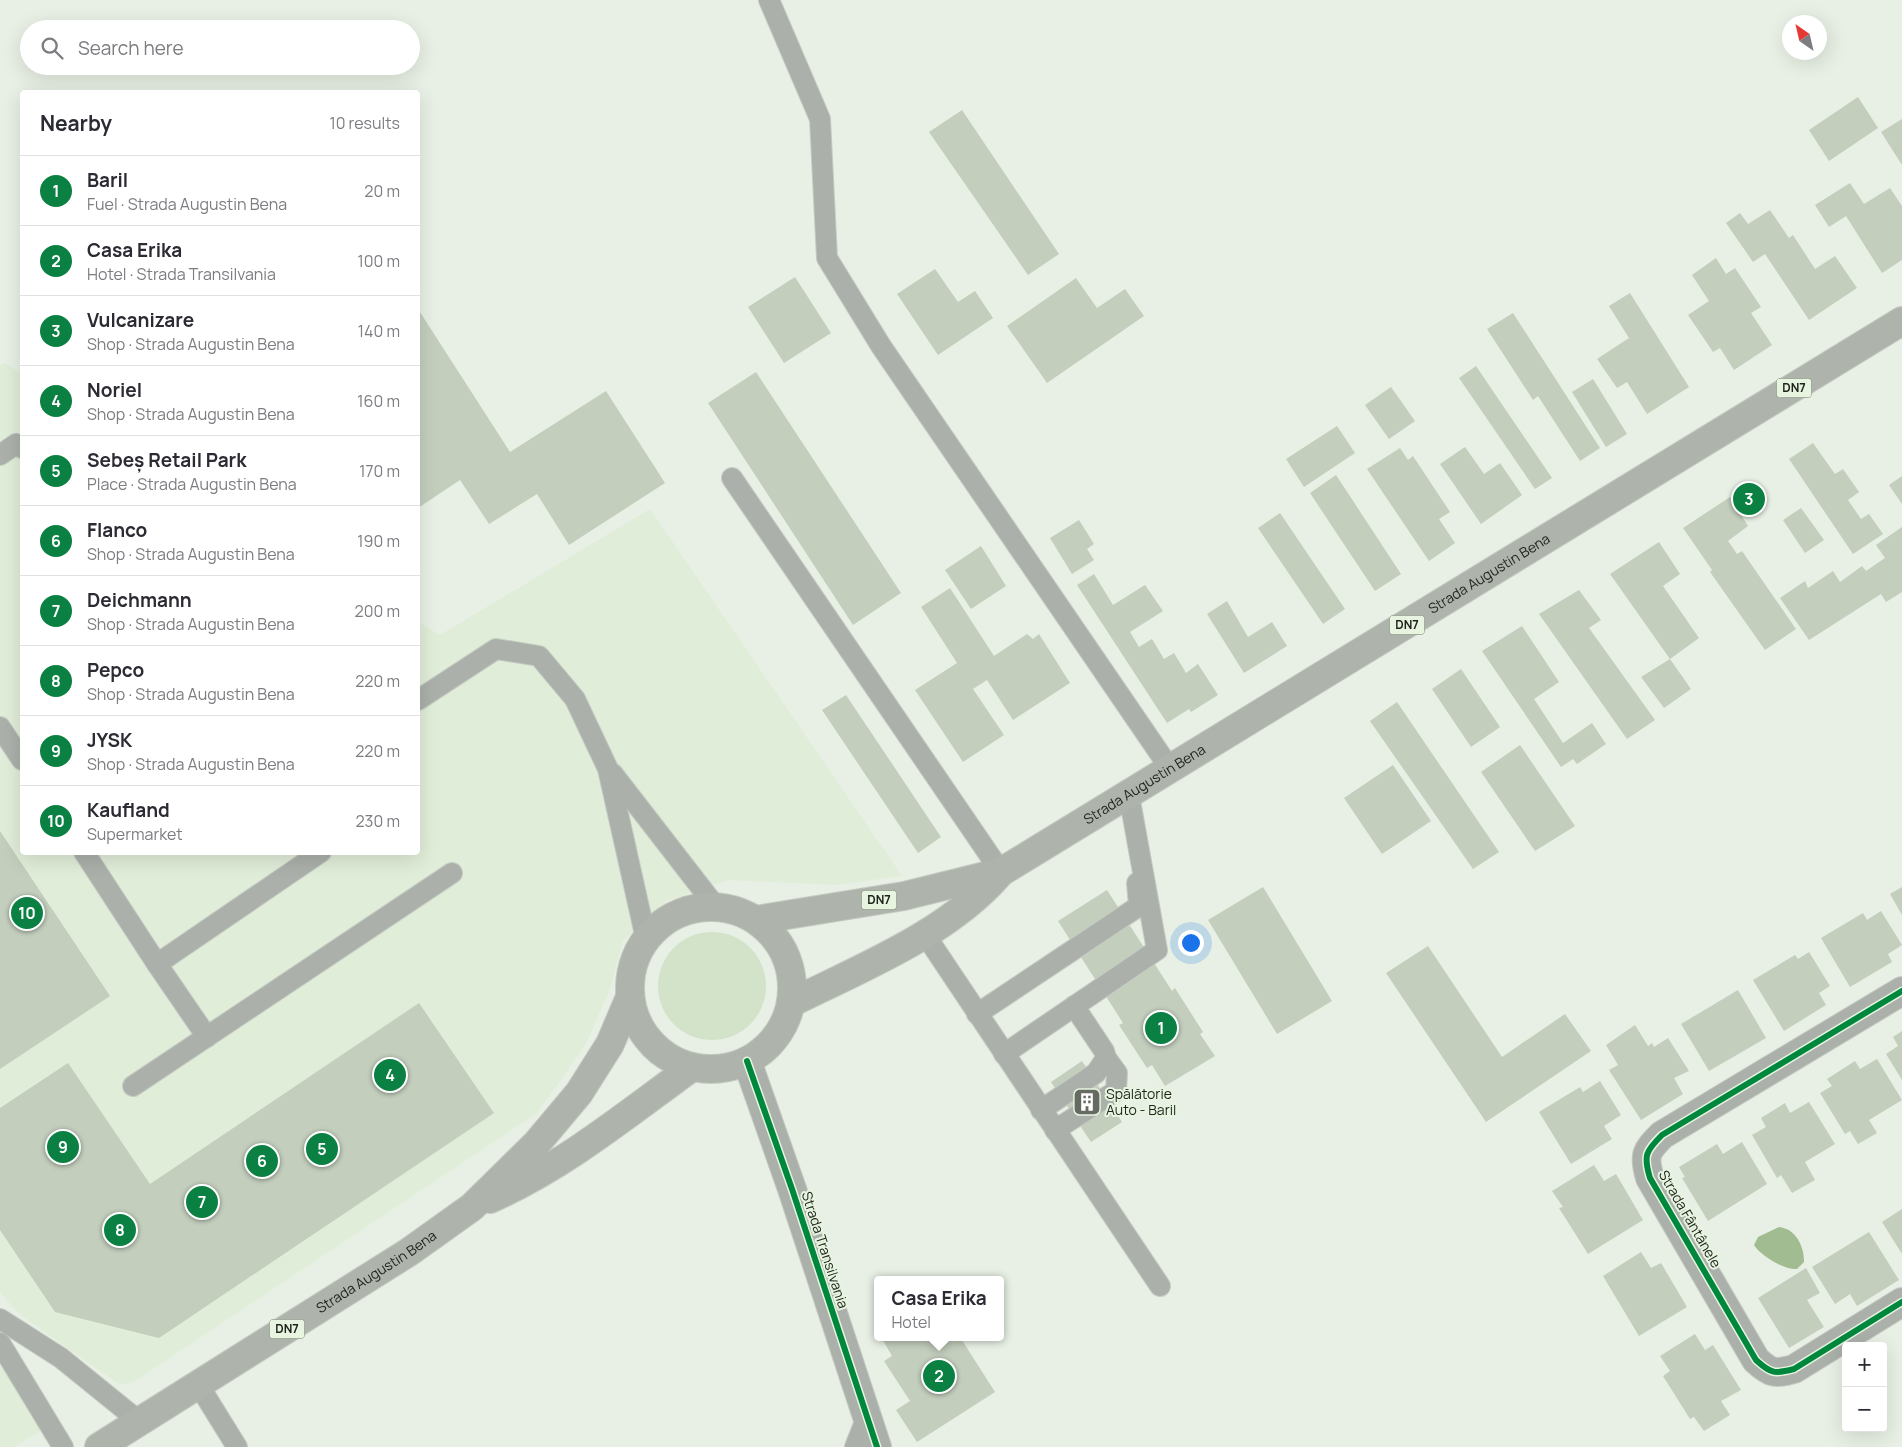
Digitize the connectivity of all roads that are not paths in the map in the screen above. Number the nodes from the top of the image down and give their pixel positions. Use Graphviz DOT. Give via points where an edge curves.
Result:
graph roads {
  1 [pos="769,0"];
  2 [pos="1902,321"];
  3 [pos="20,447"];
  4 [pos="0,455"];
  5 [pos="732,478"];
  6 [pos="420,699"];
  7 [pos="0,727"];
  8 [pos="20,757"];
  9 [pos="608,769"];
  10 [pos="1171,770"];
  11 [pos="1129,795"];
  12 [pos="86,855"];
  13 [pos="317,855"];
  14 [pos="1001,872"];
  15 [pos="452,873"];
  16 [pos="716,907"];
  17 [pos="756,920"];
  18 [pos="924,933"];
  19 [pos="646,939"];
  20 [pos="157,964"];
  21 [pos="1902,991"];
  22 [pos="630,997"];
  23 [pos="791,1003"];
  24 [pos="1074,1006"];
  25 [pos="977,1014"];
  26 [pos="207,1037"];
  27 [pos="1004,1054"];
  28 [pos="1106,1058"];
  29 [pos="747,1061"];
  30 [pos="692,1067"];
  31 [pos="133,1086"];
  32 [pos="1041,1110"];
  33 [pos="1054,1130"];
  34 [pos="472,1207"];
  35 [pos="1160,1286"];
  36 [pos="1902,1302"];
  37 [pos="0,1319"];
  38 [pos="0,1343"];
  39 [pos="198,1384"];
  40 [pos="866,1419"];
  41 [pos="140,1422"];
  42 [pos="63,1447"];
  43 [pos="99,1447"];
  44 [pos="237,1447"];
  45 [pos="855,1447"];
  46 [pos="877,1447"];
  1 -- 10 [label="lane" via="820,119 827,258 881,346"];
  2 -- 10 [label="main road, Strada Augustin Bena / DN7"];
  3 -- 4 [label="lane" via="16,444"];
  5 -- 14 [label="lane"];
  6 -- 9 [label="lane" via="496,649 539,656 575,699"];
  7 -- 8 [label="lane"];
  9 -- 16 [label="lane"];
  9 -- 19 [label="lane"];
  10 -- 11 [label="main road, Strada Augustin Bena / DN7"];
  11 -- 14 [label="main road, Strada Augustin Bena / DN7"];
  11 -- 24 [label="lane" via="1157,950"];
  11 -- 25 [label="lane" via="1139,906"];
  12 -- 20 [label="lane"];
  13 -- 20 [label="lane"];
  14 -- 17 [label="main road, Strada Augustin Bena / DN7" via="912,894"];
  14 -- 18 [label="main road, Strada Augustin Bena / DN7" via="985,891"];
  15 -- 26 [label="lane"];
  16 -- 17 [label="main road, DN7"];
  16 -- 19 [label="main road, DN7" via="677,915"];
  17 -- 23 [label="main road, DN7" via="773,936 786,956 792,980"];
  18 -- 23 [label="main road, Strada Augustin Bena / DN7"];
  18 -- 25 [label="lane"];
  19 -- 22 [label="main road, DN7" via="636,957"];
  20 -- 26 [label="lane"];
  21 -- 36 [label="street, Strada Fântânele" via="1662,1135 1650,1148 1645,1160 1659,1194 1756,1360 1766,1369 1778,1373 1794,1369"];
  22 -- 30 [label="main road, DN7" via="637,1021 650,1042 669,1058"];
  22 -- 34 [label="main road, Strada Augustin Bena / DN7" via="610,1044 579,1093 537,1143"];
  23 -- 29 [label="main road, DN7" via="777,1034 767,1047"];
  24 -- 27 [label="lane"];
  24 -- 28 [label="lane"];
  25 -- 27 [label="lane"];
  26 -- 31 [label="lane"];
  27 -- 32 [label="lane"];
  28 -- 32 [label="lane" via="1096,1074"];
  28 -- 33 [label="lane" via="1117,1073 1116,1091"];
  29 -- 30 [label="main road, DN7" via="720,1069"];
  29 -- 40 [label="street, Strada Transilvania" via="819,1269"];
  30 -- 34 [label="main road, Strada Augustin Bena / DN7" via="589,1143 529,1182"];
  32 -- 33 [label="lane"];
  33 -- 35 [label="lane"];
  34 -- 39 [label="main road, Strada Augustin Bena / DN7" via="409,1252"];
  37 -- 41 [label="lane" via="61,1358"];
  38 -- 42 [label="lane"];
  39 -- 41 [label="main road, Strada Augustin Bena / DN7"];
  39 -- 44 [label="lane"];
  40 -- 45 [label="lane"];
  40 -- 46 [label="street, Strada Transilvania"];
  41 -- 43 [label="main road, Strada Augustin Bena / DN7"];
}
